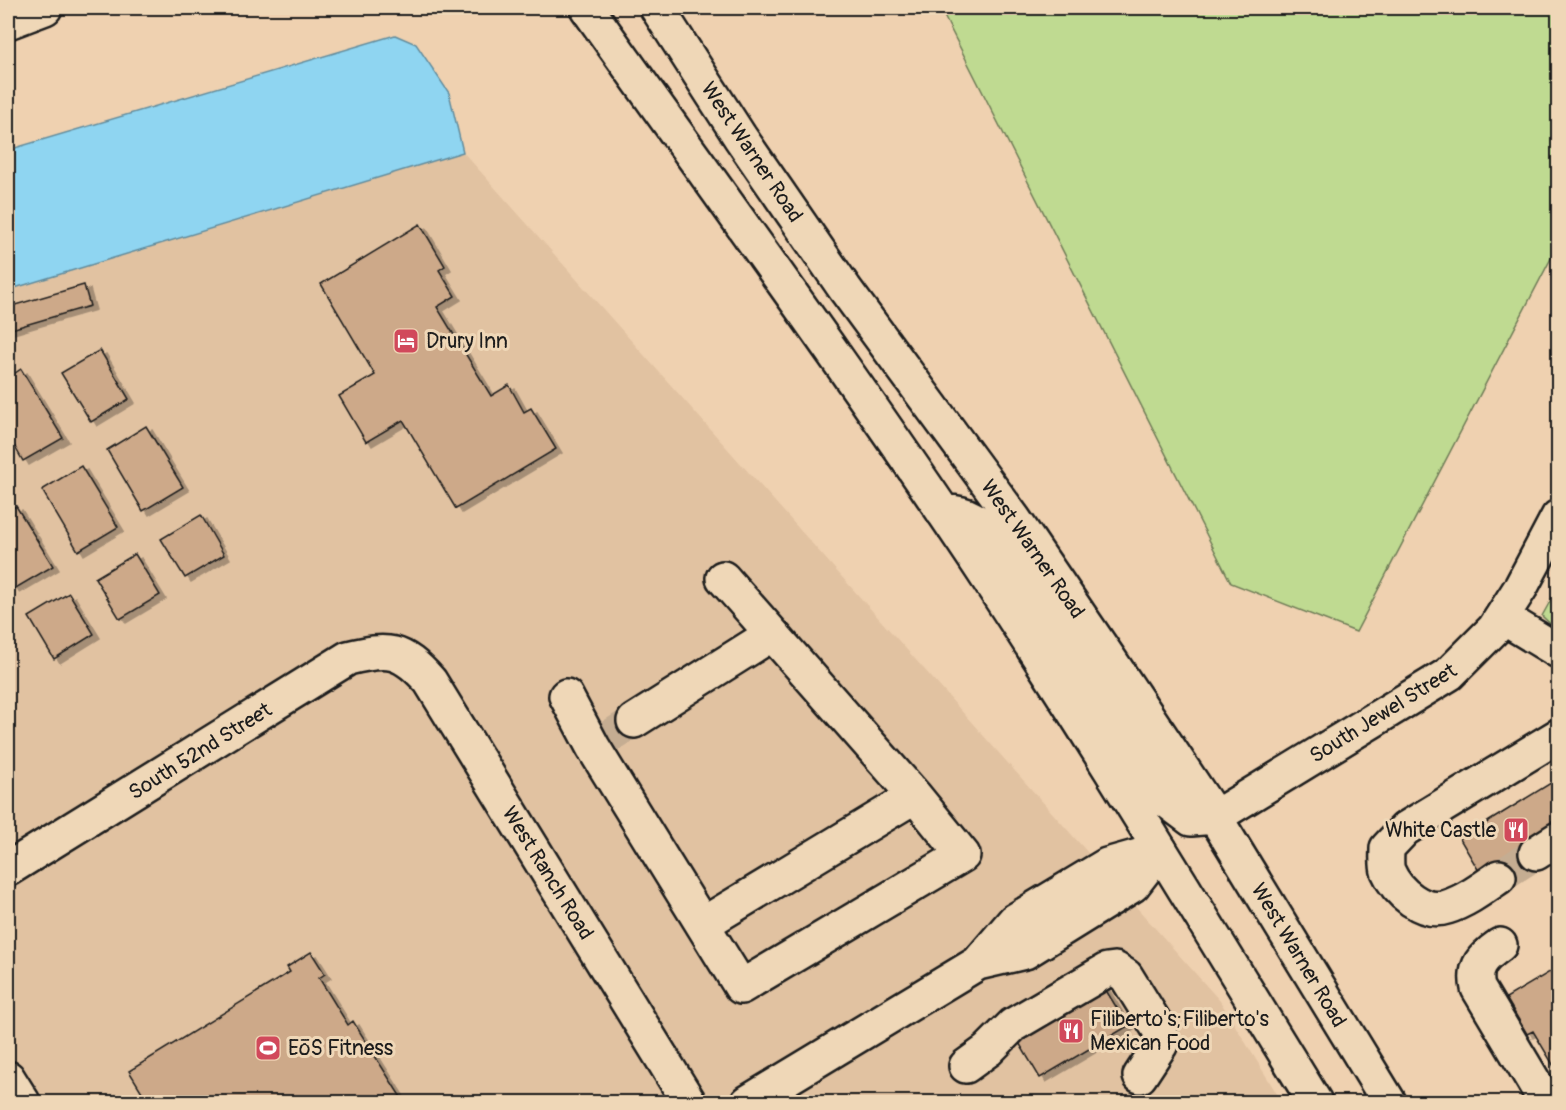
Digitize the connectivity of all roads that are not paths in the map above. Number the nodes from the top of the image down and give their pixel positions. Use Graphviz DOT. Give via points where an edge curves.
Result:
graph roads {
  1 [pos="45,8"];
  2 [pos="587,8"];
  3 [pos="657,8"];
  4 [pos="8,22"];
  5 [pos="943,512"];
  6 [pos="1558,517"];
  7 [pos="723,578"];
  8 [pos="1502,617"];
  9 [pos="772,634"];
  10 [pos="1558,651"];
  11 [pos="397,653"];
  12 [pos="566,696"];
  13 [pos="634,722"];
  14 [pos="1558,735"];
  15 [pos="915,796"];
  16 [pos="1215,817"];
  17 [pos="1160,850"];
  18 [pos="8,869"];
  19 [pos="1499,877"];
  20 [pos="704,924"];
  21 [pos="1500,945"];
  22 [pos="966,1066"];
  23 [pos="1140,1076"];
  24 [pos="8,1078"];
  25 [pos="22,1102"];
  26 [pos="689,1102"];
  27 [pos="748,1102"];
  28 [pos="1315,1102"];
  29 [pos="1389,1102"];
  30 [pos="1546,1102"];
  1 -- 4 [label="main road"];
  2 -- 5 [label="main road"];
  3 -- 16 [label="main road, West Warner Road" via="753,156 851,298 1014,519"];
  5 -- 16 [label="main road" via="973,517 1000,548 1163,798 1191,819"];
  5 -- 17 [label="main road"];
  6 -- 8 [label="main road, South Jewel Street"];
  7 -- 9 [label="main road"];
  8 -- 10 [label="main road"];
  8 -- 16 [label="main road, South Jewel Street" via="1469,657 1449,674"];
  9 -- 13 [label="main road"];
  9 -- 15 [label="main road"];
  11 -- 18 [label="main road, South 52nd Street" via="379,651 348,658"];
  11 -- 26 [label="main road, West Ranch Road" via="412,661 429,681"];
  12 -- 20 [label="main road"];
  14 -- 19 [label="main road" via="1405,829 1387,848 1388,870 1402,891 1422,907 1445,908"];
  15 -- 20 [label="main road"];
  15 -- 20 [label="main road" via="963,855 741,987"];
  16 -- 29 [label="main road, West Warner Road"];
  17 -- 27 [label="main road" via="1133,885 1025,952 978,963"];
  17 -- 28 [label="main road"];
  21 -- 30 [label="main road" via="1479,963 1478,988"];
  22 -- 23 [label="main road" via="1013,1025 1089,979 1115,969 1126,976 1160,1031 1161,1044"];
  24 -- 25 [label="main road"];
}
